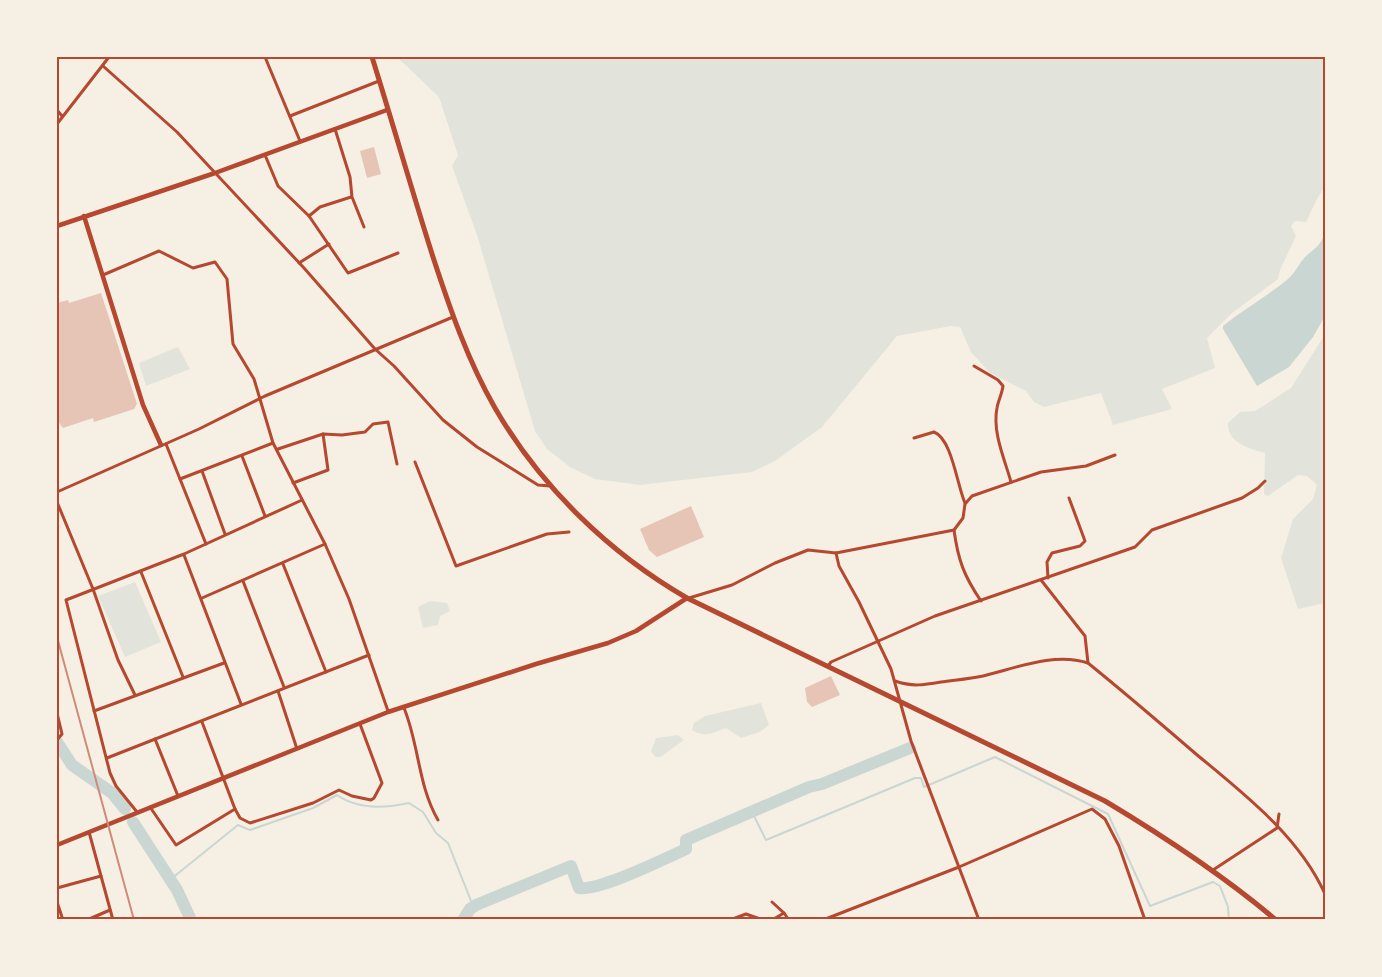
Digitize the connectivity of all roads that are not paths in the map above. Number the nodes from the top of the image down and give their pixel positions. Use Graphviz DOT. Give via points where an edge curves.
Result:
graph roads {
  1 [pos="109,57"];
  2 [pos="265,57"];
  3 [pos="372,57"];
  4 [pos="103,66"];
  5 [pos="379,81"];
  6 [pos="57,110"];
  7 [pos="387,110"];
  8 [pos="62,116"];
  9 [pos="290,116"];
  10 [pos="57,124"];
  11 [pos="335,129"];
  12 [pos="300,141"];
  13 [pos="265,155"];
  14 [pos="215,173"];
  15 [pos="352,197"];
  16 [pos="84,216"];
  17 [pos="309,216"];
  18 [pos="57,226"];
  19 [pos="364,227"];
  20 [pos="329,244"];
  21 [pos="398,252"];
  22 [pos="299,263"];
  23 [pos="102,276"];
  24 [pos="453,317"];
  25 [pos="375,349"];
  26 [pos="974,366"];
  27 [pos="259,399"];
  28 [pos="323,434"];
  29 [pos="914,438"];
  30 [pos="273,443"];
  31 [pos="164,445"];
  32 [pos="278,449"];
  33 [pos="1115,455"];
  34 [pos="242,456"];
  35 [pos="416,462"];
  36 [pos="397,464"];
  37 [pos="201,471"];
  38 [pos="180,479"];
  39 [pos="1264,481"];
  40 [pos="1011,482"];
  41 [pos="293,483"];
  42 [pos="552,487"];
  43 [pos="57,492"];
  44 [pos="1069,498"];
  45 [pos="302,501"];
  46 [pos="57,502"];
  47 [pos="965,504"];
  48 [pos="265,517"];
  49 [pos="954,530"];
  50 [pos="569,532"];
  51 [pos="225,535"];
  52 [pos="206,544"];
  53 [pos="325,544"];
  54 [pos="183,554"];
  55 [pos="836,554"];
  56 [pos="283,564"];
  57 [pos="141,572"];
  58 [pos="1048,578"];
  59 [pos="1041,580"];
  60 [pos="243,581"];
  61 [pos="93,589"];
  62 [pos="202,598"];
  63 [pos="687,598"];
  64 [pos="981,601"];
  65 [pos="877,640"];
  66 [pos="369,655"];
  67 [pos="225,663"];
  68 [pos="1088,663"];
  69 [pos="828,666"];
  70 [pos="326,672"];
  71 [pos="183,677"];
  72 [pos="895,681"];
  73 [pos="285,687"];
  74 [pos="278,691"];
  75 [pos="135,695"];
  76 [pos="899,701"];
  77 [pos="241,704"];
  78 [pos="404,707"];
  79 [pos="94,711"];
  80 [pos="388,712"];
  81 [pos="57,713"];
  82 [pos="202,722"];
  83 [pos="360,724"];
  84 [pos="58,739"];
  85 [pos="155,739"];
  86 [pos="297,749"];
  87 [pos="107,758"];
  88 [pos="224,777"];
  89 [pos="178,796"];
  90 [pos="150,807"];
  91 [pos="235,809"];
  92 [pos="137,813"];
  93 [pos="1279,814"];
  94 [pos="438,820"];
  95 [pos="1277,828"];
  96 [pos="89,832"];
  97 [pos="57,843"];
  98 [pos="960,867"];
  99 [pos="1213,870"];
  100 [pos="101,876"];
  101 [pos="57,888"];
  102 [pos="1325,894"];
  103 [pos="772,902"];
  104 [pos="57,903"];
  105 [pos="110,910"];
  106 [pos="784,914"];
  107 [pos="63,920"];
  108 [pos="87,920"];
  109 [pos="113,920"];
  110 [pos="730,920"];
  111 [pos="763,920"];
  112 [pos="772,920"];
  113 [pos="789,920"];
  114 [pos="823,920"];
  115 [pos="979,920"];
  116 [pos="1144,920"];
  117 [pos="1276,920"];
  1 -- 4 [label="street"];
  2 -- 9 [label="street"];
  3 -- 5 [label="highway"];
  4 -- 8 [label="street"];
  4 -- 14 [label="street" via="177,132"];
  5 -- 7 [label="highway"];
  5 -- 9 [label="street"];
  6 -- 8 [label="street"];
  7 -- 11 [label="street"];
  7 -- 24 [label="highway"];
  8 -- 10 [label="street"];
  9 -- 12 [label="street"];
  11 -- 12 [label="street"];
  11 -- 15 [label="street"];
  12 -- 13 [label="street"];
  13 -- 14 [label="street"];
  13 -- 17 [label="street" via="278,186"];
  14 -- 16 [label="street"];
  14 -- 22 [label="street"];
  15 -- 17 [label="street" via="320,207"];
  15 -- 19 [label="street"];
  16 -- 18 [label="street"];
  16 -- 23 [label="street"];
  17 -- 20 [label="street"];
  20 -- 21 [label="street" via="348,273"];
  20 -- 22 [label="street"];
  22 -- 25 [label="street"];
  23 -- 27 [label="street" via="159,251 193,268 215,262 227,279 233,344 254,379"];
  23 -- 31 [label="street" via="143,405"];
  24 -- 25 [label="street"];
  24 -- 42 [label="highway" via="494,407"];
  25 -- 27 [label="street"];
  25 -- 42 [label="street" via="456,432 538,485"];
  26 -- 40 [label="street" via="1003,386 997,408 998,432"];
  27 -- 30 [label="street"];
  27 -- 31 [label="street"];
  28 -- 32 [label="street"];
  28 -- 36 [label="street" via="365,432 373,424 387,422"];
  28 -- 41 [label="street" via="328,470"];
  29 -- 47 [label="street" via="934,432 942,437"];
  30 -- 32 [label="street"];
  30 -- 34 [label="street"];
  31 -- 38 [label="street"];
  31 -- 43 [label="street"];
  32 -- 41 [label="street"];
  33 -- 40 [label="street" via="1086,466 1041,472"];
  34 -- 37 [label="street"];
  34 -- 48 [label="street"];
  35 -- 50 [label="street" via="456,566 546,534"];
  37 -- 38 [label="street"];
  37 -- 51 [label="street"];
  38 -- 52 [label="street"];
  39 -- 58 [label="street" via="1242,498 1152,530 1135,547"];
  40 -- 47 [label="street" via="972,496"];
  41 -- 45 [label="street"];
  42 -- 63 [label="highway" via="614,548"];
  44 -- 58 [label="street" via="1085,541 1052,554 1047,562"];
  45 -- 48 [label="street"];
  45 -- 53 [label="street"];
  46 -- 61 [label="street"];
  47 -- 49 [label="street" via="963,518"];
  48 -- 51 [label="street"];
  49 -- 55 [label="street"];
  49 -- 64 [label="street" via="958,558"];
  51 -- 52 [label="street"];
  52 -- 54 [label="street"];
  53 -- 56 [label="street"];
  53 -- 66 [label="street"];
  54 -- 57 [label="street"];
  54 -- 62 [label="street"];
  55 -- 63 [label="street" via="808,550 732,585"];
  55 -- 65 [label="street"];
  56 -- 60 [label="street"];
  56 -- 70 [label="street"];
  57 -- 61 [label="street"];
  57 -- 71 [label="street"];
  58 -- 59 [label="street"];
  59 -- 64 [label="street"];
  59 -- 68 [label="street" via="1085,636"];
  60 -- 62 [label="street"];
  60 -- 73 [label="street"];
  61 -- 75 [label="street"];
  61 -- 79 [label="street" via="66,600"];
  62 -- 67 [label="street"];
  63 -- 69 [label="highway"];
  63 -- 78 [label="street" via="608,644"];
  64 -- 65 [label="street"];
  65 -- 69 [label="street"];
  65 -- 72 [label="street"];
  66 -- 70 [label="street"];
  66 -- 80 [label="street"];
  67 -- 71 [label="street"];
  67 -- 77 [label="street"];
  68 -- 72 [label="street" via="1074,659 1050,661 916,687"];
  68 -- 95 [label="street" via="1248,797"];
  69 -- 76 [label="highway"];
  70 -- 73 [label="street"];
  71 -- 75 [label="street"];
  72 -- 76 [label="street"];
  73 -- 74 [label="street"];
  74 -- 77 [label="street"];
  74 -- 86 [label="street"];
  75 -- 79 [label="street"];
  76 -- 98 [label="street"];
  76 -- 99 [label="highway" via="1105,801"];
  77 -- 82 [label="street"];
  78 -- 80 [label="street"];
  78 -- 94 [label="street" via="427,796"];
  79 -- 87 [label="street"];
  80 -- 83 [label="street"];
  81 -- 84 [label="street" via="62,734"];
  82 -- 85 [label="street"];
  82 -- 88 [label="street"];
  83 -- 86 [label="street"];
  83 -- 91 [label="street" via="382,783 374,798 351,796 339,790 313,803 250,823 240,818"];
  85 -- 87 [label="street"];
  85 -- 89 [label="street"];
  86 -- 88 [label="street"];
  87 -- 92 [label="street" via="116,786"];
  88 -- 89 [label="street"];
  88 -- 91 [label="street"];
  89 -- 90 [label="street"];
  90 -- 91 [label="street" via="176,845"];
  90 -- 92 [label="street"];
  92 -- 96 [label="street"];
  93 -- 95 [label="street"];
  95 -- 99 [label="street"];
  95 -- 102 [label="street" via="1307,861"];
  96 -- 97 [label="street"];
  96 -- 100 [label="street"];
  98 -- 114 [label="street"];
  98 -- 115 [label="street"];
  98 -- 116 [label="street" via="1092,809 1106,819 1119,846"];
  99 -- 117 [label="highway"];
  100 -- 101 [label="street"];
  100 -- 105 [label="street"];
  103 -- 106 [label="street"];
  104 -- 107 [label="street"];
  105 -- 108 [label="street"];
  105 -- 109 [label="street"];
  106 -- 112 [label="street"];
  106 -- 113 [label="street"];
  110 -- 111 [label="street" via="746,914"];
}
